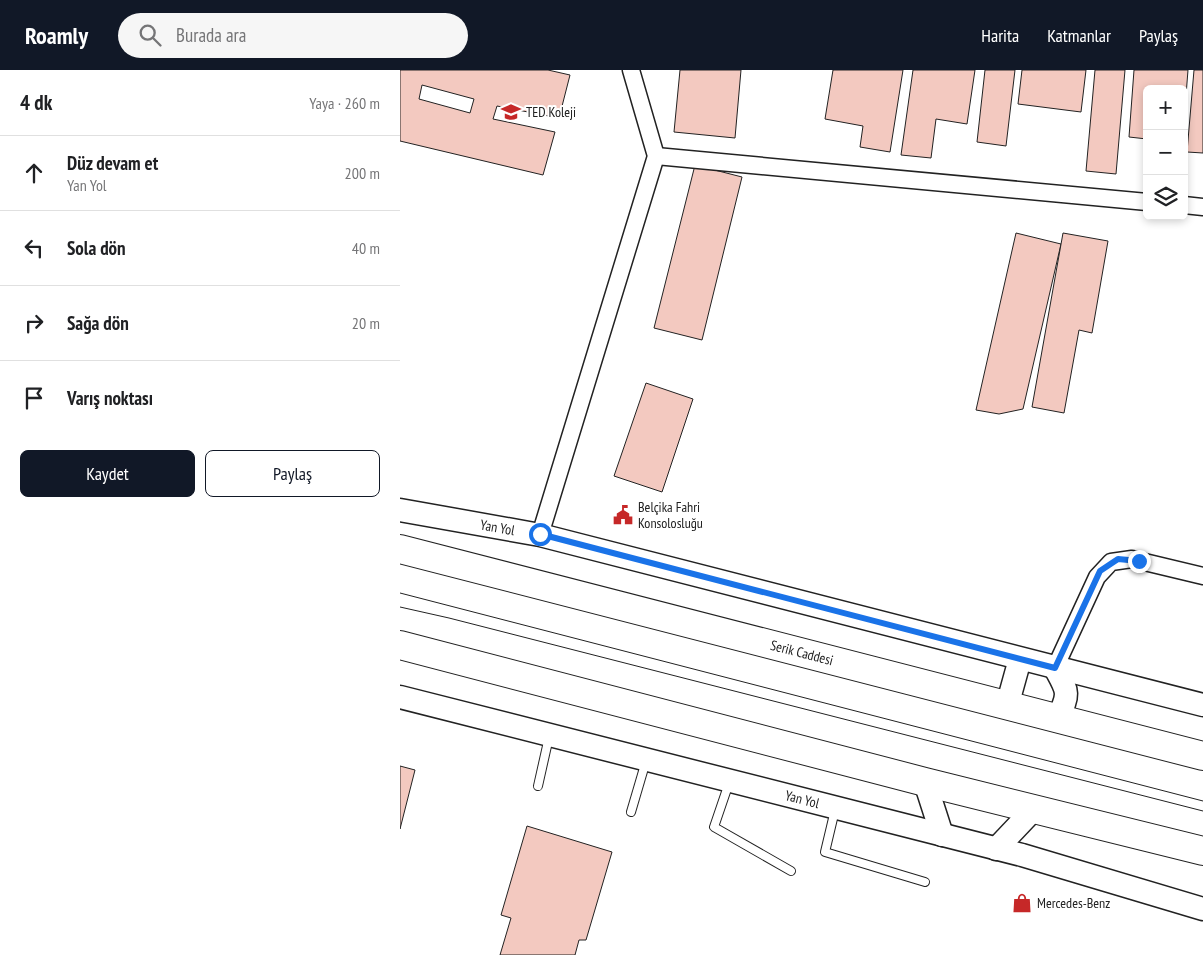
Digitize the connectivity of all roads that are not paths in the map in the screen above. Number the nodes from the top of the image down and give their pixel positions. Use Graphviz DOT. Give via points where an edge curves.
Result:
graph roads {
  1 [pos="631,70"];
  2 [pos="656,156"];
  3 [pos="1143,202"];
  4 [pos="1188,205"];
  5 [pos="1203,206"];
  6 [pos="400,510"];
  7 [pos="540,534"];
  8 [pos="400,549"];
  9 [pos="1203,576"];
  10 [pos="400,645"];
  11 [pos="1020,660"];
  12 [pos="1055,668"];
  13 [pos="400,697"];
  14 [pos="1203,705"];
  15 [pos="1007,706"];
  16 [pos="1058,718"];
  17 [pos="549,735"];
  18 [pos="1203,756"];
  19 [pos="647,760"];
  20 [pos="730,781"];
  21 [pos="925,782"];
  22 [pos="538,786"];
  23 [pos="835,808"];
  24 [pos="1034,810"];
  25 [pos="631,812"];
  26 [pos="942,835"];
  27 [pos="996,849"];
  28 [pos="1203,851"];
  29 [pos="791,871"];
  30 [pos="925,882"];
  31 [pos="1203,908"];
  1 -- 2 [label="street"];
  2 -- 3 [label="street"];
  2 -- 7 [label="street"];
  4 -- 5 [label="street"];
  6 -- 7 [label="street, Yan Yol"];
  7 -- 11 [label="street, Yan Yol"];
  8 -- 15 [label="highway, Serik Caddesi"];
  9 -- 12 [label="street" via="1132,559 1111,562 1097,577"];
  10 -- 21 [label="highway"];
  11 -- 12 [label="street, Yan Yol"];
  11 -- 15 [label="street"];
  12 -- 14 [label="street, Yan Yol"];
  12 -- 16 [label="street" via="1066,691 1066,701"];
  13 -- 17 [label="street, Yan Yol"];
  15 -- 16 [label="highway, Serik Caddesi"];
  16 -- 18 [label="highway, Serik Caddesi"];
  17 -- 19 [label="street, Yan Yol"];
  17 -- 22 [label="lane"];
  19 -- 20 [label="street, Yan Yol"];
  19 -- 25 [label="lane"];
  20 -- 23 [label="street, Yan Yol"];
  20 -- 29 [label="lane" via="714,827"];
  21 -- 24 [label="highway"];
  21 -- 26 [label="street"];
  23 -- 26 [label="street, Yan Yol"];
  23 -- 30 [label="lane" via="825,852"];
  24 -- 27 [label="street"];
  24 -- 28 [label="highway"];
  26 -- 27 [label="street, Yan Yol"];
  27 -- 31 [label="street, Yan Yol"];
}
